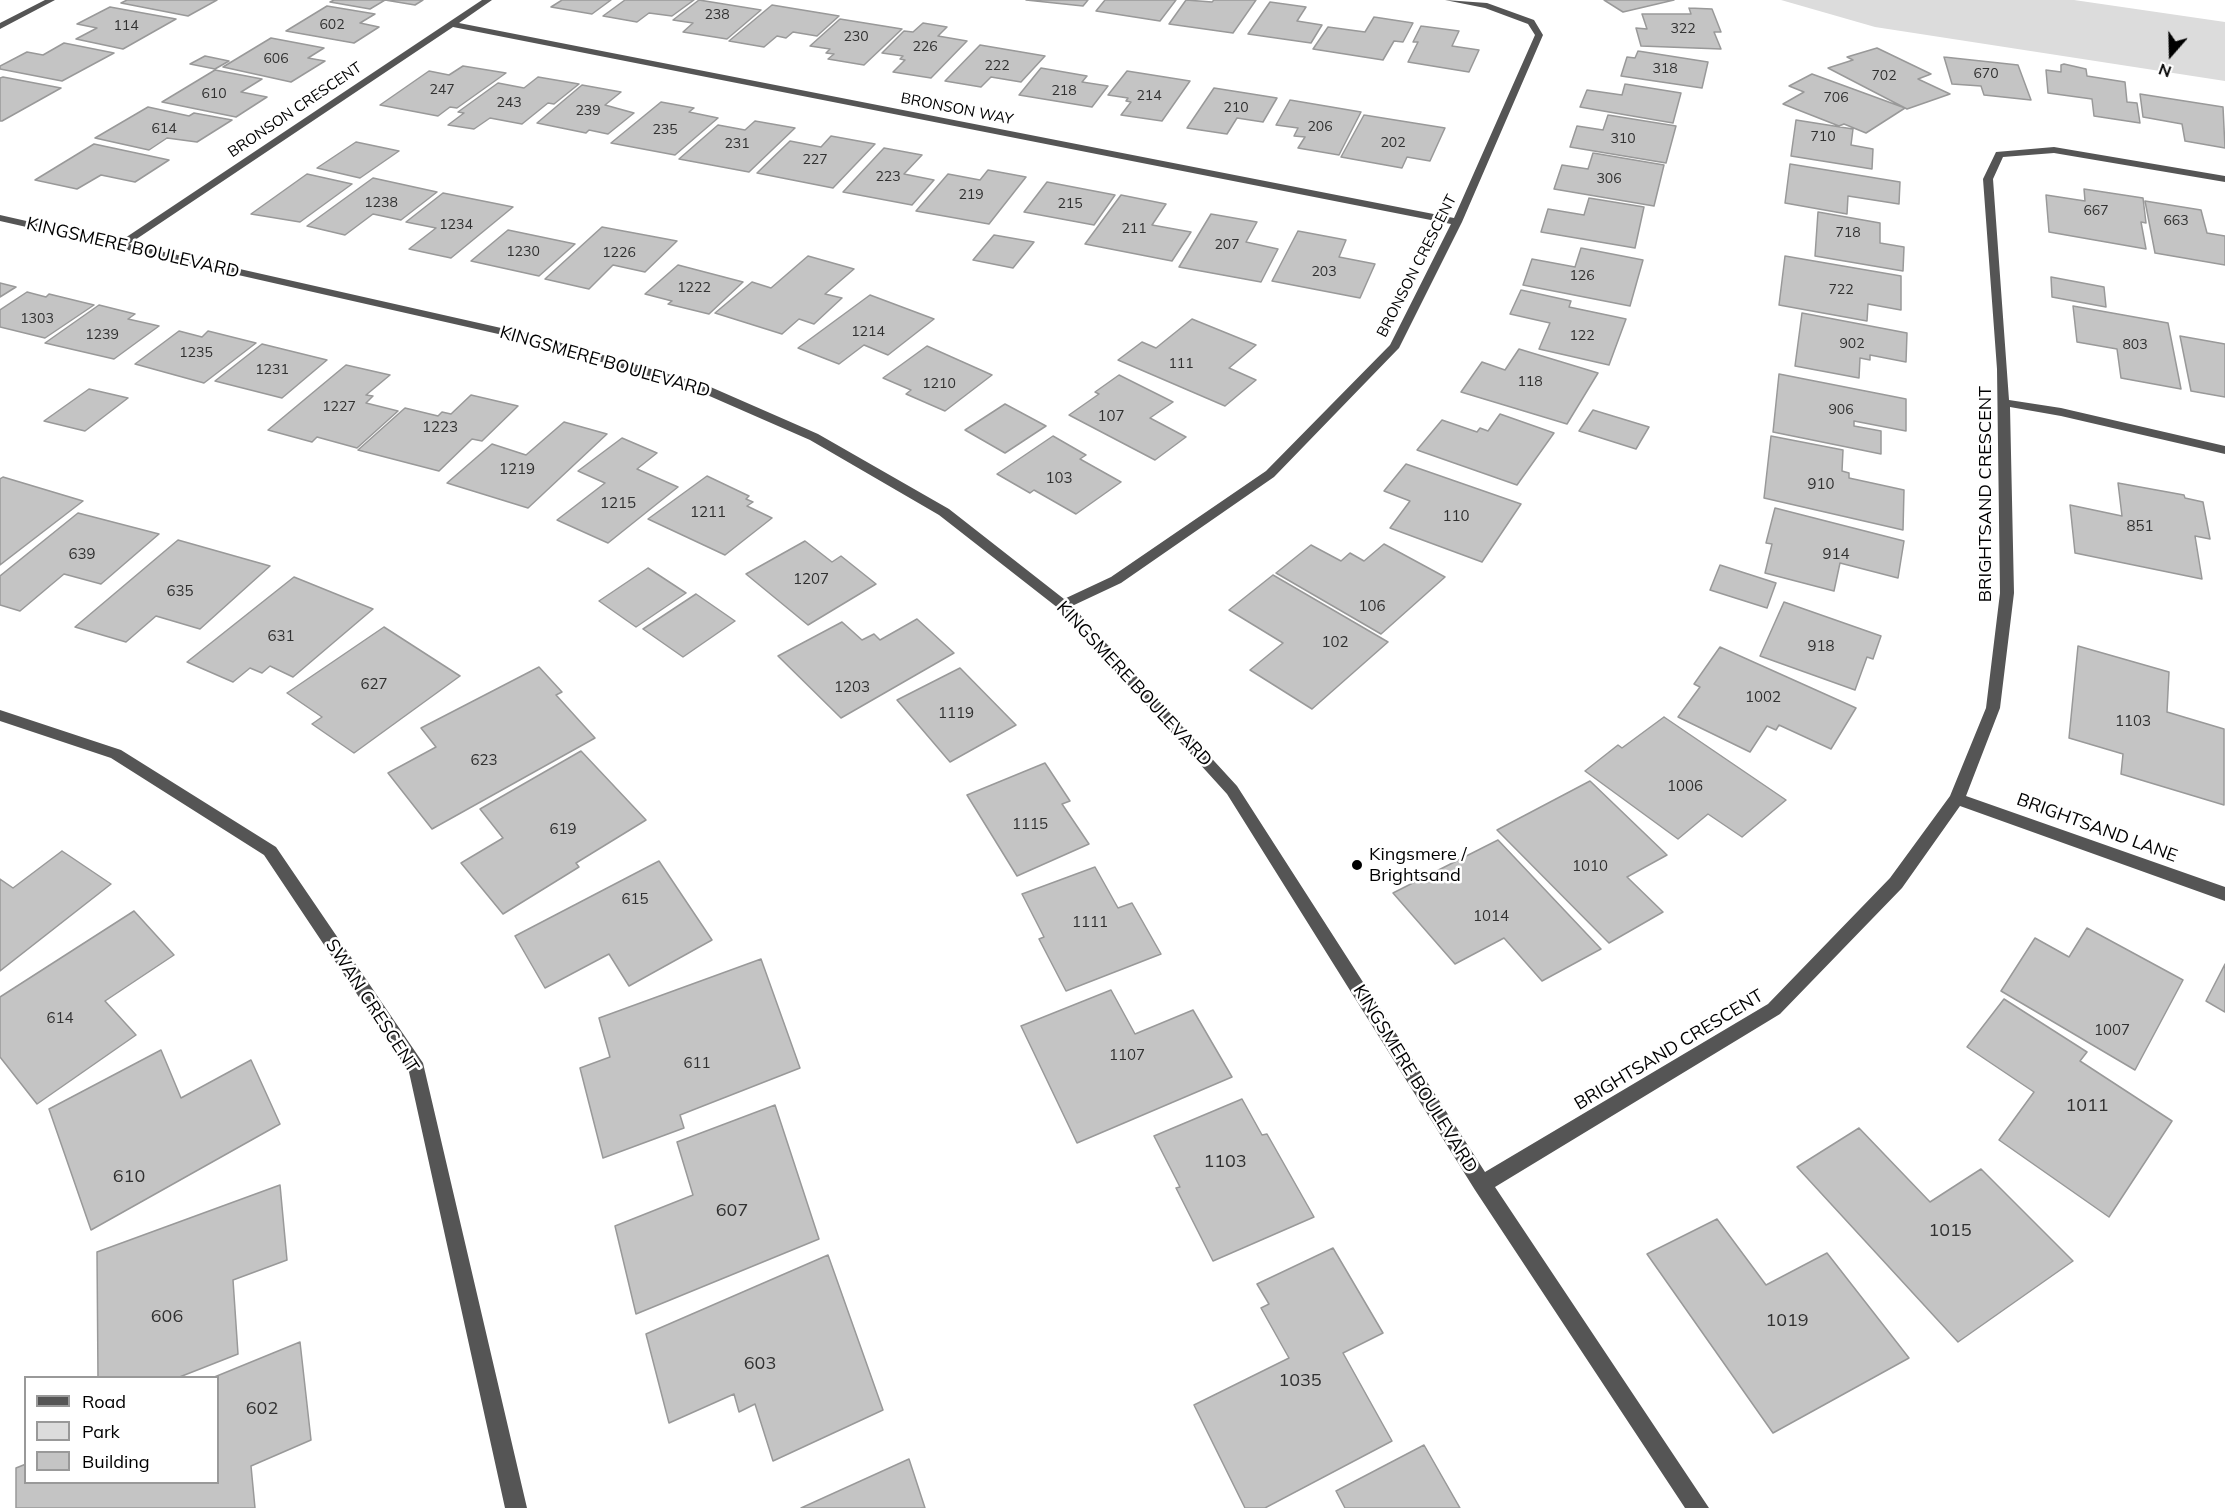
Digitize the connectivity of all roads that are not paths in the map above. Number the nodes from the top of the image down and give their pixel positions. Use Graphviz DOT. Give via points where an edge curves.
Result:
graph roads {
  1 [pos="51,0"];
  2 [pos="488,0"];
  3 [pos="1449,0"];
  4 [pos="451,24"];
  5 [pos="0,26"];
  6 [pos="2225,179"];
  7 [pos="0,218"];
  8 [pos="1457,222"];
  9 [pos="119,246"];
  10 [pos="2002,402"];
  11 [pos="2225,450"];
  12 [pos="1063,605"];
  13 [pos="0,715"];
  14 [pos="1957,799"];
  15 [pos="2225,894"];
  16 [pos="1482,1184"];
  17 [pos="516,1508"];
  18 [pos="1698,1508"];
  1 -- 5 [label="street"];
  2 -- 4 [label="street, BRONSON CRESCENT"];
  3 -- 8 [label="street, BRONSON CRESCENT" via="1487,6 1531,22 1539,35"];
  4 -- 8 [label="street, BRONSON WAY"];
  4 -- 9 [label="street, BRONSON CRESCENT"];
  6 -- 10 [label="street, BRIGHTSAND CRESCENT" via="2054,150 1999,154 1988,179 2003,369"];
  7 -- 9 [label="street, KINGSMERE BOULEVARD"];
  8 -- 12 [label="street, BRONSON CRESCENT" via="1395,346 1270,474 1116,580"];
  9 -- 12 [label="street, KINGSMERE BOULEVARD" via="541,340 702,388 814,437 944,512"];
  10 -- 11 [label="street"];
  10 -- 14 [label="street, BRIGHTSAND CRESCENT" via="2007,593 1993,708"];
  12 -- 16 [label="street, KINGSMERE BOULEVARD" via="1232,790"];
  13 -- 17 [label="street, SWAN CRESCENT" via="116,754 270,851 417,1069"];
  14 -- 15 [label="street, BRIGHTSAND LANE"];
  14 -- 16 [label="street, BRIGHTSAND CRESCENT" via="1896,884 1774,1009"];
  16 -- 18 [label="street, KINGSMERE BOULEVARD"];
}
